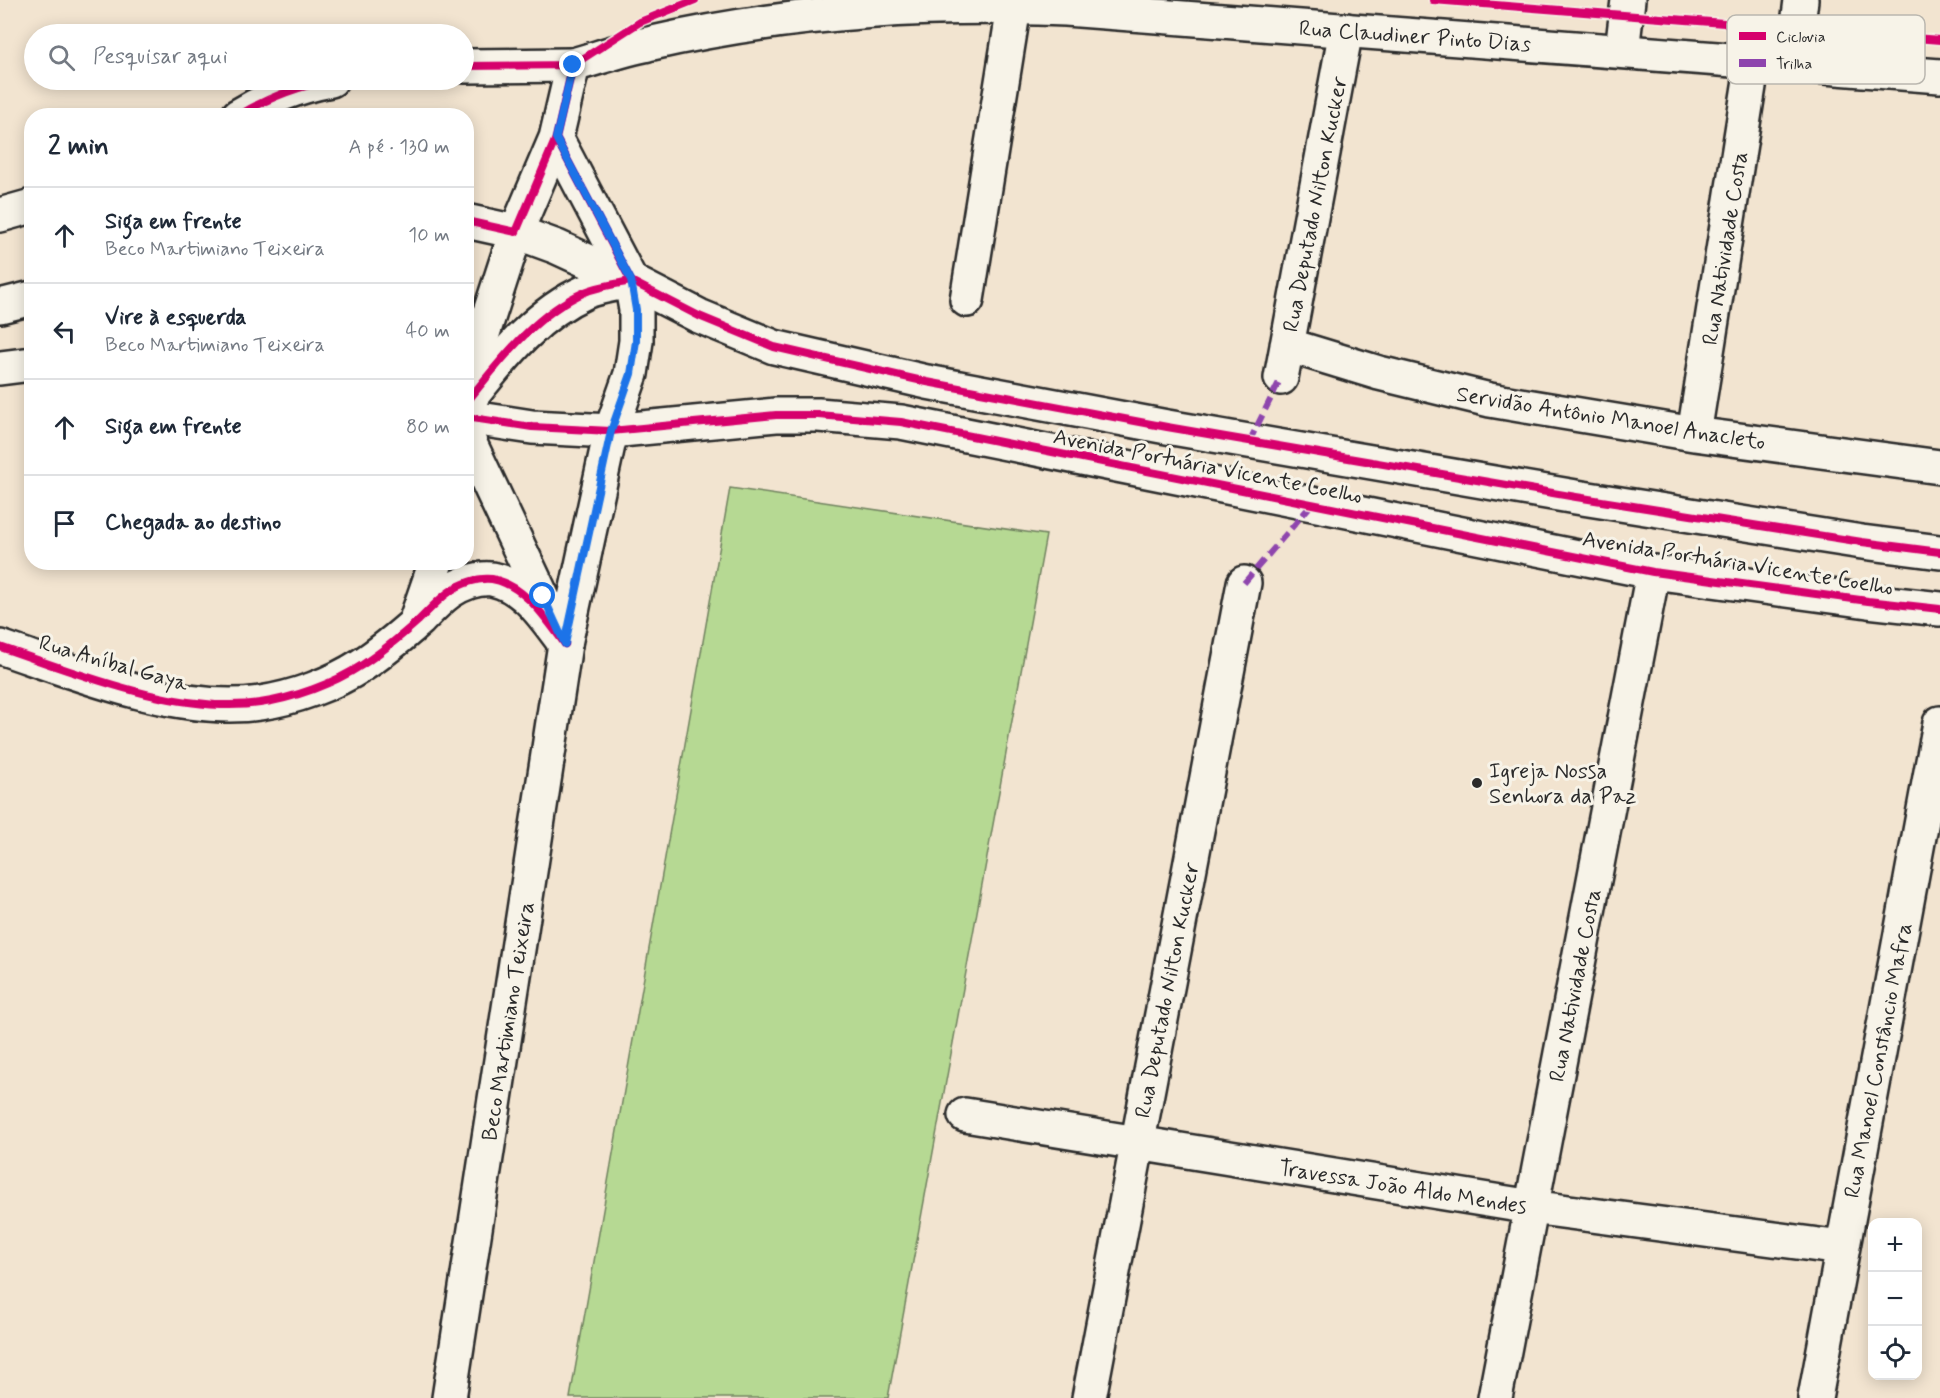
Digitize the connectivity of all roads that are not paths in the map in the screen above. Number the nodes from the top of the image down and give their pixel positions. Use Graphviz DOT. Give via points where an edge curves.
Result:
graph roads {
  1 [pos="1628,0"];
  2 [pos="1801,0"];
  3 [pos="1014,7"];
  4 [pos="1799,15"];
  5 [pos="1346,30"];
  6 [pos="1622,51"];
  7 [pos="1727,59"];
  8 [pos="573,65"];
  9 [pos="474,66"];
  10 [pos="1925,75"];
  11 [pos="1940,76"];
  12 [pos="1749,84"];
  13 [pos="293,90"];
  14 [pos="251,108"];
  15 [pos="556,138"];
  16 [pos="24,208"];
  17 [pos="0,215"];
  18 [pos="474,223"];
  19 [pos="516,232"];
  20 [pos="631,280"];
  21 [pos="24,300"];
  22 [pos="967,300"];
  23 [pos="0,306"];
  24 [pos="1287,345"];
  25 [pos="474,361"];
  26 [pos="24,365"];
  27 [pos="0,368"];
  28 [pos="1281,378"];
  29 [pos="474,393"];
  30 [pos="474,418"];
  31 [pos="611,431"];
  32 [pos="1694,434"];
  33 [pos="474,452"];
  34 [pos="1940,467"];
  35 [pos="1940,552"];
  36 [pos="433,570"];
  37 [pos="1653,572"];
  38 [pos="1244,583"];
  39 [pos="1940,609"];
  40 [pos="414,624"];
  41 [pos="565,644"];
  42 [pos="0,646"];
  43 [pos="1940,723"];
  44 [pos="965,1115"];
  45 [pos="1137,1143"];
  46 [pos="1531,1207"];
  47 [pos="1842,1248"];
  48 [pos="449,1398"];
  49 [pos="1089,1398"];
  50 [pos="1495,1398"];
  51 [pos="1815,1398"];
  1 -- 6 [label="main road"];
  2 -- 4 [label="main road"];
  3 -- 5 [label="main road, Rua Claudiner Pinto Dias"];
  3 -- 8 [label="main road, Rua Claudiner Pinto Dias" via="936,8 779,21 646,44"];
  3 -- 22 [label="main road"];
  5 -- 6 [label="main road, Rua Claudiner Pinto Dias"];
  5 -- 24 [label="main road, Rua Deputado Nilton Kucker"];
  6 -- 7 [label="main road, Rua Claudiner Pinto Dias"];
  8 -- 9 [label="main road, Rua Claudiner Pinto Dias"];
  8 -- 15 [label="main road"];
  10 -- 11 [label="main road, Rua Claudiner Pinto Dias"];
  12 -- 32 [label="main road, Rua Natividade Costa"];
  13 -- 14 [label="main road"];
  15 -- 19 [label="main road"];
  15 -- 20 [label="main road, Beco Martimiano Teixeira"];
  16 -- 17 [label="main road"];
  18 -- 19 [label="main road, Avenida Portuária Vicente Coelho"];
  19 -- 20 [label="main road, Avenida Portuária Vicente Coelho"];
  19 -- 25 [label="main road"];
  20 -- 29 [label="main road" via="586,291 550,313 506,353"];
  20 -- 31 [label="main road, Beco Martimiano Teixeira" via="636,341 631,374"];
  20 -- 35 [label="main road, Avenida Portuária Vicente Coelho" via="699,316 774,347 927,382 1191,432 1564,495"];
  21 -- 23 [label="main road"];
  24 -- 28 [label="main road, Rua Deputado Nilton Kucker"];
  24 -- 32 [label="main road, Servidão Antônio Manoel Anacleto" via="1490,400"];
  26 -- 27 [label="main road"];
  30 -- 31 [label="main road, Avenida Portuária Vicente Coelho" via="532,427"];
  31 -- 37 [label="main road, Avenida Portuária Vicente Coelho" via="776,415 901,422"];
  31 -- 41 [label="main road, Beco Martimiano Teixeira"];
  32 -- 34 [label="main road, Servidão Antônio Manoel Anacleto"];
  33 -- 41 [label="main road"];
  36 -- 40 [label="main road"];
  37 -- 39 [label="main road, Avenida Portuária Vicente Coelho"];
  37 -- 46 [label="main road, Rua Natividade Costa"];
  38 -- 45 [label="main road, Rua Deputado Nilton Kucker"];
  40 -- 41 [label="main road, Rua Aníbal Gaya" via="449,592 471,581 490,579 532,601"];
  40 -- 42 [label="main road, Rua Aníbal Gaya" via="344,676 291,696 228,706 124,687"];
  41 -- 48 [label="main road, Beco Martimiano Teixeira"];
  43 -- 47 [label="main road, Rua Manoel Constâncio Mafra"];
  44 -- 45 [label="main road, Travessa João Aldo Mendes"];
  45 -- 46 [label="main road, Travessa João Aldo Mendes"];
  45 -- 49 [label="main road, Rua Deputado Nilton Kucker"];
  46 -- 47 [label="main road, Travessa João Aldo Mendes"];
  46 -- 50 [label="main road, Rua Natividade Costa"];
  47 -- 51 [label="main road, Rua Manoel Constâncio Mafra"];
}
